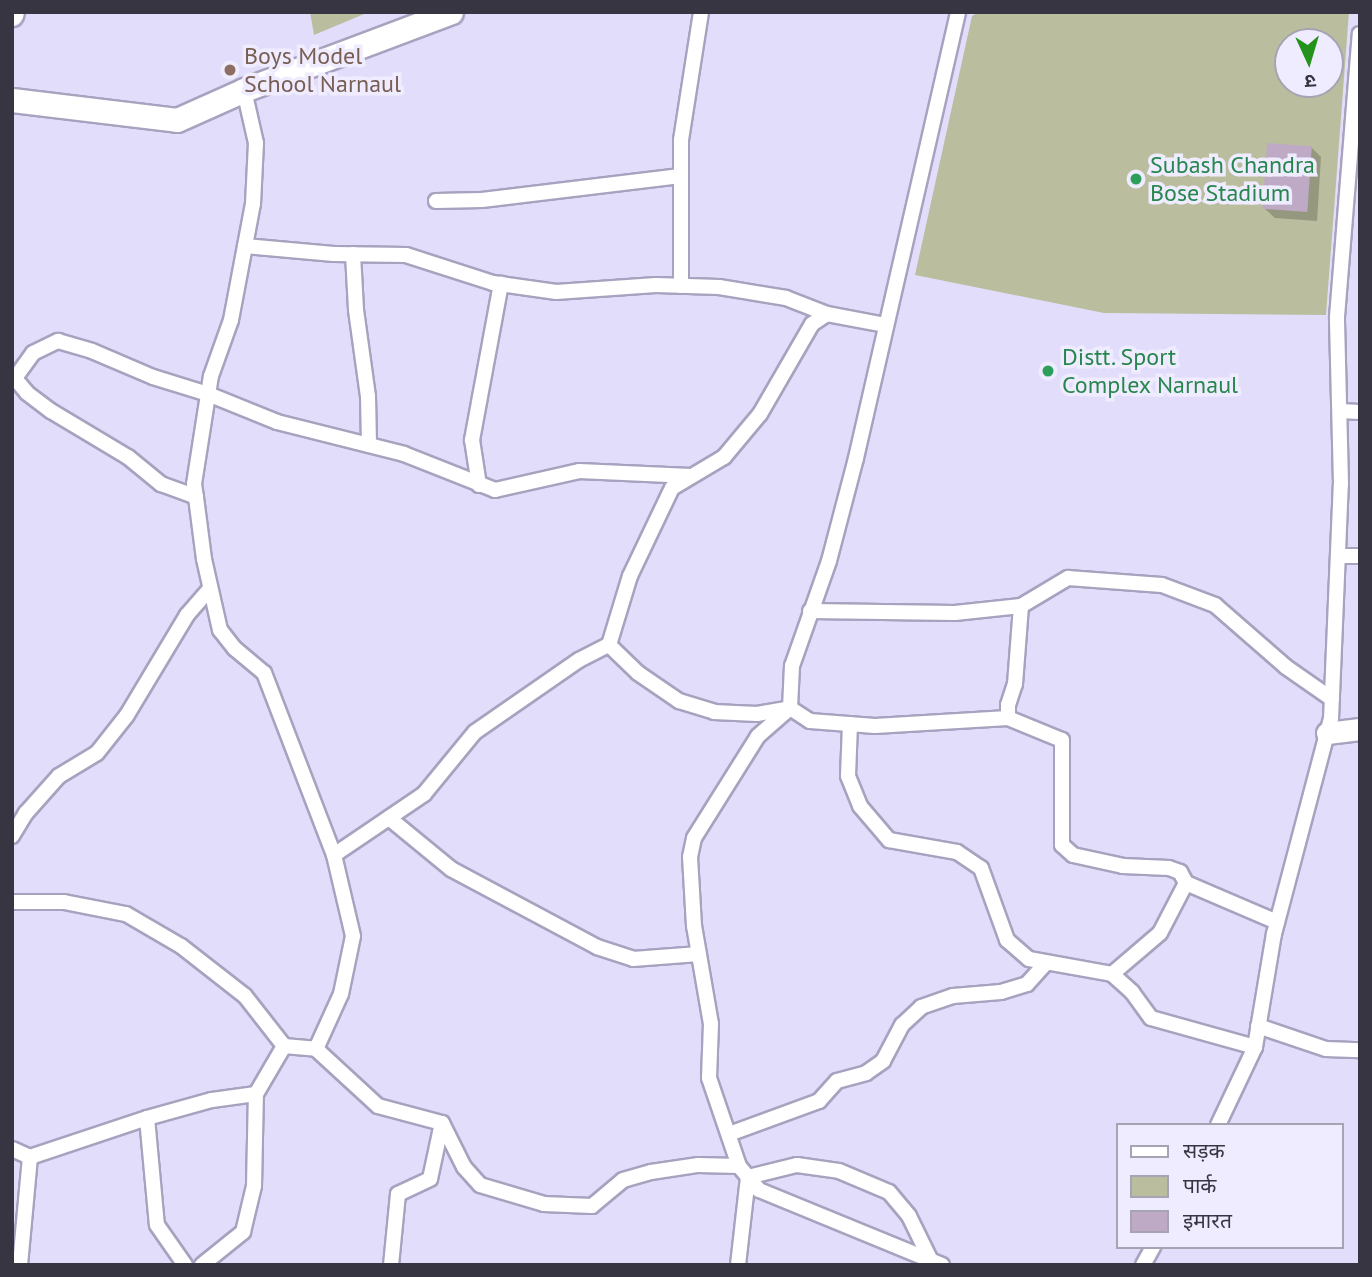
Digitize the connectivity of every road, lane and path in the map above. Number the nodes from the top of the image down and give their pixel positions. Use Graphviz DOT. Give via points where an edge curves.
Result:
graph roads {
  1 [pos="452,12"];
  2 [pos="701,12"];
  3 [pos="958,12"];
  4 [pos="1360,34"];
  5 [pos="244,90"];
  6 [pos="12,100"];
  7 [pos="681,176"];
  8 [pos="436,201"];
  9 [pos="245,246"];
  10 [pos="353,254"];
  11 [pos="501,284"];
  12 [pos="681,286"];
  13 [pos="827,314"];
  14 [pos="886,325"];
  15 [pos="14,376"];
  16 [pos="208,394"];
  17 [pos="1340,411"];
  18 [pos="1360,412"];
  19 [pos="369,445"];
  20 [pos="691,476"];
  21 [pos="479,485"];
  22 [pos="196,497"];
  23 [pos="1338,556"];
  24 [pos="1360,556"];
  25 [pos="211,589"];
  26 [pos="1021,606"];
  27 [pos="810,611"];
  28 [pos="609,645"];
  29 [pos="1332,699"];
  30 [pos="790,708"];
  31 [pos="1008,718"];
  32 [pos="850,724"];
  33 [pos="1360,729"];
  34 [pos="1327,733"];
  35 [pos="389,818"];
  36 [pos="12,836"];
  37 [pos="334,855"];
  38 [pos="1186,883"];
  39 [pos="12,902"];
  40 [pos="1277,922"];
  41 [pos="699,954"];
  42 [pos="1046,963"];
  43 [pos="1112,974"];
  44 [pos="1258,1027"];
  45 [pos="284,1046"];
  46 [pos="1255,1046"];
  47 [pos="316,1049"];
  48 [pos="1360,1050"];
  49 [pos="256,1094"];
  50 [pos="147,1118"];
  51 [pos="442,1123"];
  52 [pos="1219,1123"];
  53 [pos="729,1134"];
  54 [pos="12,1149"];
  55 [pos="30,1157"];
  56 [pos="744,1171"];
  57 [pos="1152,1249"];
  58 [pos="937,1263"];
  59 [pos="20,1265"];
  60 [pos="185,1265"];
  61 [pos="202,1265"];
  62 [pos="391,1265"];
  63 [pos="738,1265"];
  64 [pos="1143,1265"];
  1 -- 5 [label="main road"];
  2 -- 7 [label="street" via="681,140"];
  3 -- 14 [label="street"];
  4 -- 17 [label="street" via="1336,317"];
  5 -- 6 [label="main road" via="177,120"];
  5 -- 9 [label="street" via="256,143"];
  7 -- 8 [label="street" via="482,200"];
  7 -- 12 [label="street"];
  9 -- 10 [label="street"];
  9 -- 16 [label="street" via="231,320"];
  10 -- 11 [label="street" via="406,255"];
  10 -- 19 [label="street"];
  11 -- 12 [label="street" via="556,292"];
  11 -- 21 [label="street" via="472,440"];
  12 -- 13 [label="street" via="786,298"];
  13 -- 14 [label="street"];
  13 -- 20 [label="street" via="812,324 760,414 724,457"];
  14 -- 27 [label="street" via="832,548"];
  15 -- 16 [label="street" via="33,353 58,341"];
  15 -- 22 [label="street" via="51,411 128,457 161,484"];
  16 -- 19 [label="street" via="277,422"];
  16 -- 22 [label="street"];
  17 -- 18 [label="street"];
  17 -- 23 [label="street"];
  19 -- 21 [label="street" via="404,454"];
  20 -- 21 [label="street" via="579,471 495,491"];
  20 -- 28 [label="street" via="672,488 630,576"];
  22 -- 25 [label="street"];
  23 -- 24 [label="street"];
  23 -- 29 [label="street"];
  25 -- 36 [label="street" via="187,614 127,715 97,753 60,776"];
  25 -- 37 [label="street" via="220,630 264,673"];
  26 -- 27 [label="street" via="955,613"];
  26 -- 29 [label="street" via="1068,578 1162,585 1215,605 1286,667"];
  26 -- 31 [label="street"];
  27 -- 30 [label="street" via="792,666"];
  28 -- 30 [label="street" via="638,673 679,701 714,712 757,714"];
  28 -- 35 [label="street" via="579,660 475,732 424,794"];
  29 -- 34 [label="street"];
  30 -- 32 [label="street" via="810,721"];
  30 -- 41 [label="street" via="758,736 694,838 690,857"];
  31 -- 32 [label="street"];
  31 -- 38 [label="street" via="1062,740 1062,845 1073,855 1123,866 1168,867 1180,872"];
  32 -- 42 [label="street" via="848,776 860,806 889,840 957,852 981,868 1007,940 1029,959"];
  33 -- 34 [label="street"];
  34 -- 40 [label="street"];
  35 -- 37 [label="street"];
  35 -- 41 [label="street" via="450,869 597,947 633,960"];
  37 -- 47 [label="street" via="353,936 341,994"];
  38 -- 40 [label="street"];
  38 -- 43 [label="street" via="1160,933"];
  39 -- 45 [label="street" via="64,902 126,914 181,946 245,996"];
  40 -- 44 [label="street"];
  41 -- 53 [label="street" via="711,1024 709,1078"];
  42 -- 43 [label="street"];
  42 -- 53 [label="street" via="1027,984 1001,992 953,996 921,1007 902,1025 883,1061 866,1073 836,1081 819,1101"];
  43 -- 46 [label="street" via="1151,1018"];
  44 -- 46 [label="street"];
  44 -- 48 [label="street" via="1326,1049"];
  45 -- 47 [label="street"];
  45 -- 49 [label="street"];
  46 -- 52 [label="street"];
  47 -- 51 [label="street" via="378,1106"];
  49 -- 50 [label="street" via="212,1100"];
  49 -- 61 [label="street" via="254,1185 243,1232"];
  50 -- 55 [label="street"];
  50 -- 60 [label="street" via="157,1225"];
  51 -- 56 [label="street" via="464,1167 480,1185 544,1203 592,1206 623,1180 651,1172 698,1165"];
  51 -- 62 [label="street" via="430,1179 398,1195"];
  53 -- 56 [label="street"];
  54 -- 55 [label="street"];
  55 -- 59 [label="street"];
  56 -- 58 [label="street" via="759,1190"];
  56 -- 58 [label="street" via="797,1166 839,1171 889,1192"];
  56 -- 63 [label="street"];
  57 -- 64 [label="street"];
}
